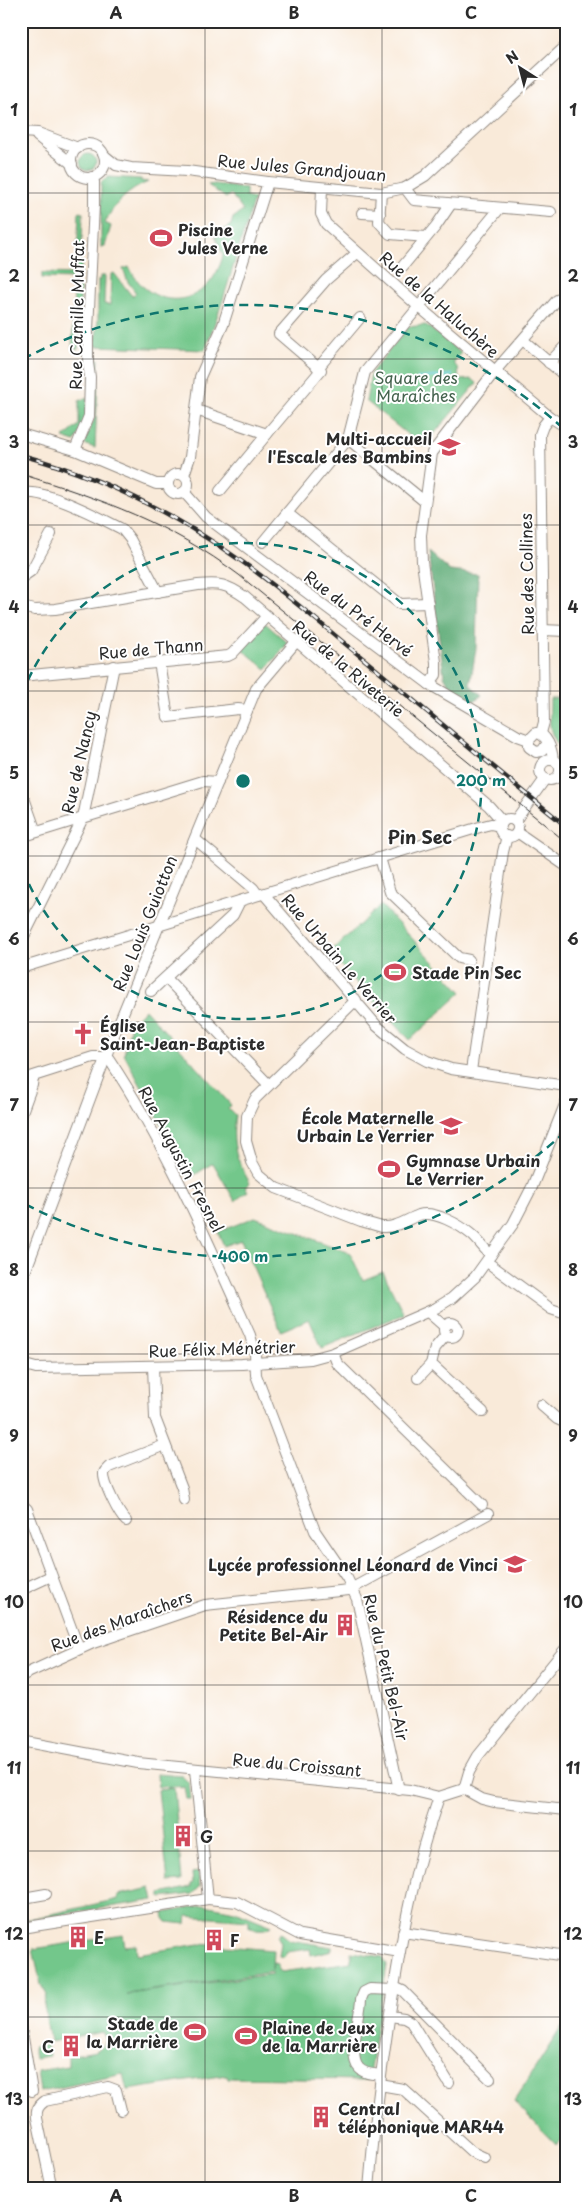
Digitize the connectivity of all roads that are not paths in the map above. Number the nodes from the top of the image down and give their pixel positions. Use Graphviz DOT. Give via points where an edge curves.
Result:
graph roads {
  1 [pos="566,46"];
  2 [pos="25,132"];
  3 [pos="78,148"];
  4 [pos="104,156"];
  5 [pos="72,164"];
  6 [pos="131,168"];
  7 [pos="102,171"];
  8 [pos="92,177"];
  9 [pos="268,182"];
  10 [pos="322,188"];
  11 [pos="405,188"];
  12 [pos="381,192"];
  13 [pos="451,204"];
  14 [pos="500,208"];
  15 [pos="552,212"];
  16 [pos="362,213"];
  17 [pos="380,214"];
  18 [pos="426,237"];
  19 [pos="357,253"];
  20 [pos="403,266"];
  21 [pos="566,296"];
  22 [pos="418,306"];
  23 [pos="360,318"];
  24 [pos="523,340"];
  25 [pos="566,345"];
  26 [pos="549,363"];
  27 [pos="318,368"];
  28 [pos="495,371"];
  29 [pos="566,377"];
  30 [pos="196,410"];
  31 [pos="550,417"];
  32 [pos="566,427"];
  33 [pos="21,434"];
  34 [pos="267,434"];
  35 [pos="348,439"];
  36 [pos="74,450"];
  37 [pos="184,475"];
  38 [pos="167,484"];
  39 [pos="220,491"];
  40 [pos="184,492"];
  41 [pos="21,494"];
  42 [pos="424,501"];
  43 [pos="287,512"];
  44 [pos="51,534"];
  45 [pos="263,542"];
  46 [pos="21,578"];
  47 [pos="158,592"];
  48 [pos="428,604"];
  49 [pos="21,607"];
  50 [pos="266,617"];
  51 [pos="542,630"];
  52 [pos="566,631"];
  53 [pos="295,642"];
  54 [pos="160,662"];
  55 [pos="114,666"];
  56 [pos="21,676"];
  57 [pos="428,684"];
  58 [pos="247,710"];
  59 [pos="540,734"];
  60 [pos="529,740"];
  61 [pos="547,744"];
  62 [pos="534,751"];
  63 [pos="552,760"];
  64 [pos="540,766"];
  65 [pos="563,772"];
  66 [pos="545,779"];
  67 [pos="218,782"];
  68 [pos="25,801"];
  69 [pos="83,818"];
  70 [pos="515,821"];
  71 [pos="502,824"];
  72 [pos="36,832"];
  73 [pos="512,834"];
  74 [pos="21,837"];
  75 [pos="195,839"];
  76 [pos="380,858"];
  77 [pos="566,866"];
  78 [pos="261,895"];
  79 [pos="240,901"];
  80 [pos="158,927"];
  81 [pos="21,942"];
  82 [pos="469,960"];
  83 [pos="21,968"];
  84 [pos="166,978"];
  85 [pos="152,991"];
  86 [pos="356,1000"];
  87 [pos="106,1057"];
  88 [pos="471,1071"];
  89 [pos="32,1077"];
  90 [pos="21,1080"];
  91 [pos="268,1084"];
  92 [pos="566,1086"];
  93 [pos="566,1102"];
  94 [pos="21,1115"];
  95 [pos="489,1259"];
  96 [pos="21,1283"];
  97 [pos="428,1312"];
  98 [pos="563,1313"];
  99 [pos="333,1353"];
  100 [pos="254,1363"];
  101 [pos="21,1364"];
  102 [pos="431,1364"];
  103 [pos="153,1366"];
  104 [pos="418,1378"];
  105 [pos="541,1405"];
  106 [pos="483,1412"];
  107 [pos="566,1423"];
  108 [pos="165,1445"];
  109 [pos="184,1500"];
  110 [pos="23,1504"];
  111 [pos="482,1505"];
  112 [pos="488,1514"];
  113 [pos="126,1521"];
  114 [pos="51,1576"];
  115 [pos="353,1588"];
  116 [pos="21,1590"];
  117 [pos="566,1648"];
  118 [pos="79,1649"];
  119 [pos="21,1676"];
  120 [pos="21,1741"];
  121 [pos="195,1770"];
  122 [pos="464,1789"];
  123 [pos="399,1790"];
  124 [pos="439,1797"];
  125 [pos="566,1810"];
  126 [pos="21,1893"];
  127 [pos="46,1894"];
  128 [pos="208,1898"];
  129 [pos="21,1928"];
  130 [pos="403,1932"];
  131 [pos="400,1952"];
  132 [pos="566,1956"];
  133 [pos="394,1988"];
  134 [pos="390,2016"];
  135 [pos="21,2026"];
  136 [pos="380,2080"];
  137 [pos="490,2080"];
  138 [pos="449,2083"];
  139 [pos="32,2091"];
  140 [pos="121,2110"];
  141 [pos="485,2158"];
  142 [pos="52,2189"];
  143 [pos="369,2189"];
  1 -- 11 [label="street, Rue Jules Grandjouan" via="425,176"];
  2 -- 3 [label="street" via="44,134"];
  2 -- 5 [label="street" via="43,141"];
  3 -- 4 [label="street" via="84,144 94,145 102,150"];
  3 -- 5 [label="street" via="73,154"];
  4 -- 6 [label="street, Rue Jules Grandjouan" via="116,165"];
  4 -- 7 [label="street"];
  5 -- 8 [label="street" via="79,175"];
  6 -- 7 [label="street, Rue Jules Grandjouan"];
  6 -- 9 [label="street, Rue Jules Grandjouan" via="187,171"];
  7 -- 8 [label="street"];
  8 -- 36 [label="street, Rue Camille Muffat" via="89,416"];
  9 -- 10 [label="street, Rue Jules Grandjouan"];
  9 -- 30 [label="street" via="223,326 200,377"];
  10 -- 12 [label="street, Rue Jules Grandjouan"];
  10 -- 19 [label="street, Rue de la Haluchère" via="321,214 326,224"];
  11 -- 12 [label="street, Rue Jules Grandjouan"];
  11 -- 13 [label="street" via="414,200"];
  12 -- 17 [label="street"];
  13 -- 14 [label="street"];
  13 -- 18 [label="street"];
  14 -- 15 [label="street"];
  14 -- 22 [label="street"];
  16 -- 17 [label="street"];
  17 -- 18 [label="street" via="379,222 390,234"];
  18 -- 20 [label="street"];
  19 -- 22 [label="street, Rue de la Haluchère"];
  19 -- 27 [label="street" via="326,280 279,334"];
  21 -- 24 [label="street" via="558,300"];
  22 -- 28 [label="street, Rue de la Haluchère"];
  22 -- 35 [label="street" via="365,372"];
  23 -- 27 [label="street"];
  24 -- 26 [label="street"];
  24 -- 28 [label="street"];
  25 -- 26 [label="street"];
  26 -- 29 [label="street"];
  27 -- 34 [label="street" via="320,370"];
  28 -- 31 [label="street, Rue de la Haluchère"];
  28 -- 42 [label="street" via="434,449"];
  30 -- 34 [label="street"];
  30 -- 37 [label="street" via="190,457"];
  31 -- 32 [label="street, Rue de la Haluchère"];
  31 -- 51 [label="street, Rue des Collines" via="540,434"];
  33 -- 36 [label="street"];
  34 -- 39 [label="street"];
  35 -- 42 [label="street"];
  35 -- 43 [label="street"];
  36 -- 38 [label="street" via="156,484"];
  37 -- 38 [label="street" via="172,475"];
  37 -- 40 [label="street" via="188,485"];
  38 -- 40 [label="street" via="172,492"];
  40 -- 57 [label="street, Rue du Pré Hervé" via="206,517"];
  41 -- 47 [label="street" via="48,496 122,529"];
  42 -- 48 [label="street" via="421,544"];
  43 -- 45 [label="street"];
  43 -- 48 [label="street" via="400,604"];
  44 -- 46 [label="street" via="31,571"];
  47 -- 49 [label="street, Rue de la Riveterie" via="55,609"];
  47 -- 50 [label="street, Rue de la Riveterie" via="198,584 228,585"];
  48 -- 57 [label="street" via="436,662 436,675"];
  50 -- 53 [label="street, Rue de la Riveterie"];
  50 -- 54 [label="street, Rue de Thann" via="232,654"];
  51 -- 52 [label="street"];
  51 -- 59 [label="street, Rue des Collines" via="544,722"];
  53 -- 58 [label="street, Rue Louis Guiotton" via="256,689"];
  53 -- 71 [label="street, Rue de la Riveterie" via="480,798"];
  54 -- 55 [label="street, Rue de Thann"];
  54 -- 58 [label="street" via="168,717"];
  55 -- 56 [label="street, Rue de Thann"];
  55 -- 69 [label="street, Rue de Nancy"];
  57 -- 60 [label="street, Rue du Pré Hervé"];
  58 -- 67 [label="street, Rue Louis Guiotton"];
  59 -- 60 [label="street" via="533,734"];
  59 -- 61 [label="street" via="547,739"];
  60 -- 62 [label="street" via="529,747"];
  61 -- 62 [label="street" via="542,751"];
  61 -- 63 [label="street"];
  62 -- 64 [label="street"];
  63 -- 64 [label="street"];
  63 -- 65 [label="street"];
  64 -- 66 [label="street"];
  65 -- 66 [label="street" via="554,779"];
  66 -- 70 [label="street"];
  67 -- 69 [label="street" via="203,781"];
  67 -- 75 [label="street, Rue Louis Guiotton"];
  68 -- 72 [label="street"];
  69 -- 72 [label="street"];
  69 -- 81 [label="street, Rue de Nancy"];
  70 -- 71 [label="street" via="508,819"];
  70 -- 73 [label="street" via="518,827"];
  71 -- 73 [label="street" via="502,834"];
  71 -- 76 [label="street" via="483,826"];
  72 -- 74 [label="street"];
  73 -- 77 [label="street"];
  73 -- 88 [label="street" via="503,852"];
  75 -- 78 [label="street, Rue Urbain Le Verrier"];
  75 -- 80 [label="street, Rue Louis Guiotton"];
  76 -- 78 [label="street"];
  76 -- 82 [label="street" via="390,892 459,958"];
  78 -- 79 [label="street"];
  78 -- 86 [label="street, Rue Urbain Le Verrier"];
  79 -- 80 [label="street"];
  79 -- 84 [label="street" via="233,915"];
  80 -- 83 [label="street"];
  80 -- 87 [label="street, Rue Louis Guiotton"];
  84 -- 85 [label="street"];
  84 -- 91 [label="street"];
  86 -- 88 [label="street, Rue Urbain Le Verrier" via="404,1049 440,1066"];
  86 -- 91 [label="street"];
  87 -- 89 [label="street" via="93,1057"];
  87 -- 96 [label="street, Rue Louis Guiotton"];
  87 -- 100 [label="street, Rue Augustin Fresnel" via="123,1080 192,1206 250,1335"];
  88 -- 92 [label="street, Rue Urbain Le Verrier"];
  89 -- 90 [label="street"];
  89 -- 94 [label="street"];
  91 -- 95 [label="street" via="255,1099 245,1126 247,1150 252,1162 270,1184 372,1225 391,1228 428,1214 442,1218 472,1236"];
  93 -- 95 [label="street, Rue Félix Ménétrier" via="526,1202"];
  95 -- 97 [label="street, Rue Félix Ménétrier" via="460,1291"];
  95 -- 98 [label="street" via="551,1309"];
  97 -- 99 [label="street, Rue Félix Ménétrier"];
  97 -- 102 [label="street" via="446,1331 435,1348"];
  99 -- 100 [label="street, Rue Félix Ménétrier" via="291,1362"];
  99 -- 111 [label="street" via="337,1363"];
  100 -- 103 [label="street, Rue Félix Ménétrier"];
  100 -- 115 [label="street, Rue du Petit Bel-Air" via="315,1531"];
  101 -- 103 [label="street, Rue Félix Ménétrier" via="36,1368"];
  102 -- 104 [label="street"];
  102 -- 106 [label="street"];
  103 -- 108 [label="street" via="155,1418"];
  105 -- 107 [label="street"];
  108 -- 109 [label="street"];
  108 -- 113 [label="street" via="106,1470 105,1479 119,1514"];
  110 -- 114 [label="street"];
  112 -- 115 [label="street"];
  114 -- 116 [label="street"];
  114 -- 118 [label="street"];
  115 -- 118 [label="street, Rue des Maraîchers" via="205,1605"];
  115 -- 123 [label="street, Rue du Petit Bel-Air"];
  117 -- 122 [label="street" via="478,1756"];
  118 -- 119 [label="street, Rue des Maraîchers"];
  120 -- 121 [label="street, Rue du Croissant"];
  121 -- 123 [label="street, Rue du Croissant"];
  121 -- 128 [label="street"];
  122 -- 124 [label="street"];
  122 -- 125 [label="street" via="494,1802"];
  123 -- 124 [label="street, Rue du Croissant"];
  124 -- 130 [label="street" via="416,1867"];
  126 -- 127 [label="street" via="29,1897"];
  128 -- 129 [label="street"];
  128 -- 131 [label="street" via="237,1902 300,1935"];
  130 -- 131 [label="street"];
  130 -- 132 [label="street"];
  131 -- 133 [label="street"];
  133 -- 134 [label="street"];
  133 -- 136 [label="street" via="370,1988 361,1999 355,2060 358,2068"];
  133 -- 137 [label="street" via="403,1992"];
  134 -- 136 [label="street"];
  134 -- 138 [label="street" via="411,2022"];
  135 -- 139 [label="street"];
  136 -- 141 [label="street" via="403,2089 472,2152"];
  136 -- 143 [label="street"];
  140 -- 142 [label="street" via="116,2090 108,2087 40,2104 36,2112"];
}
